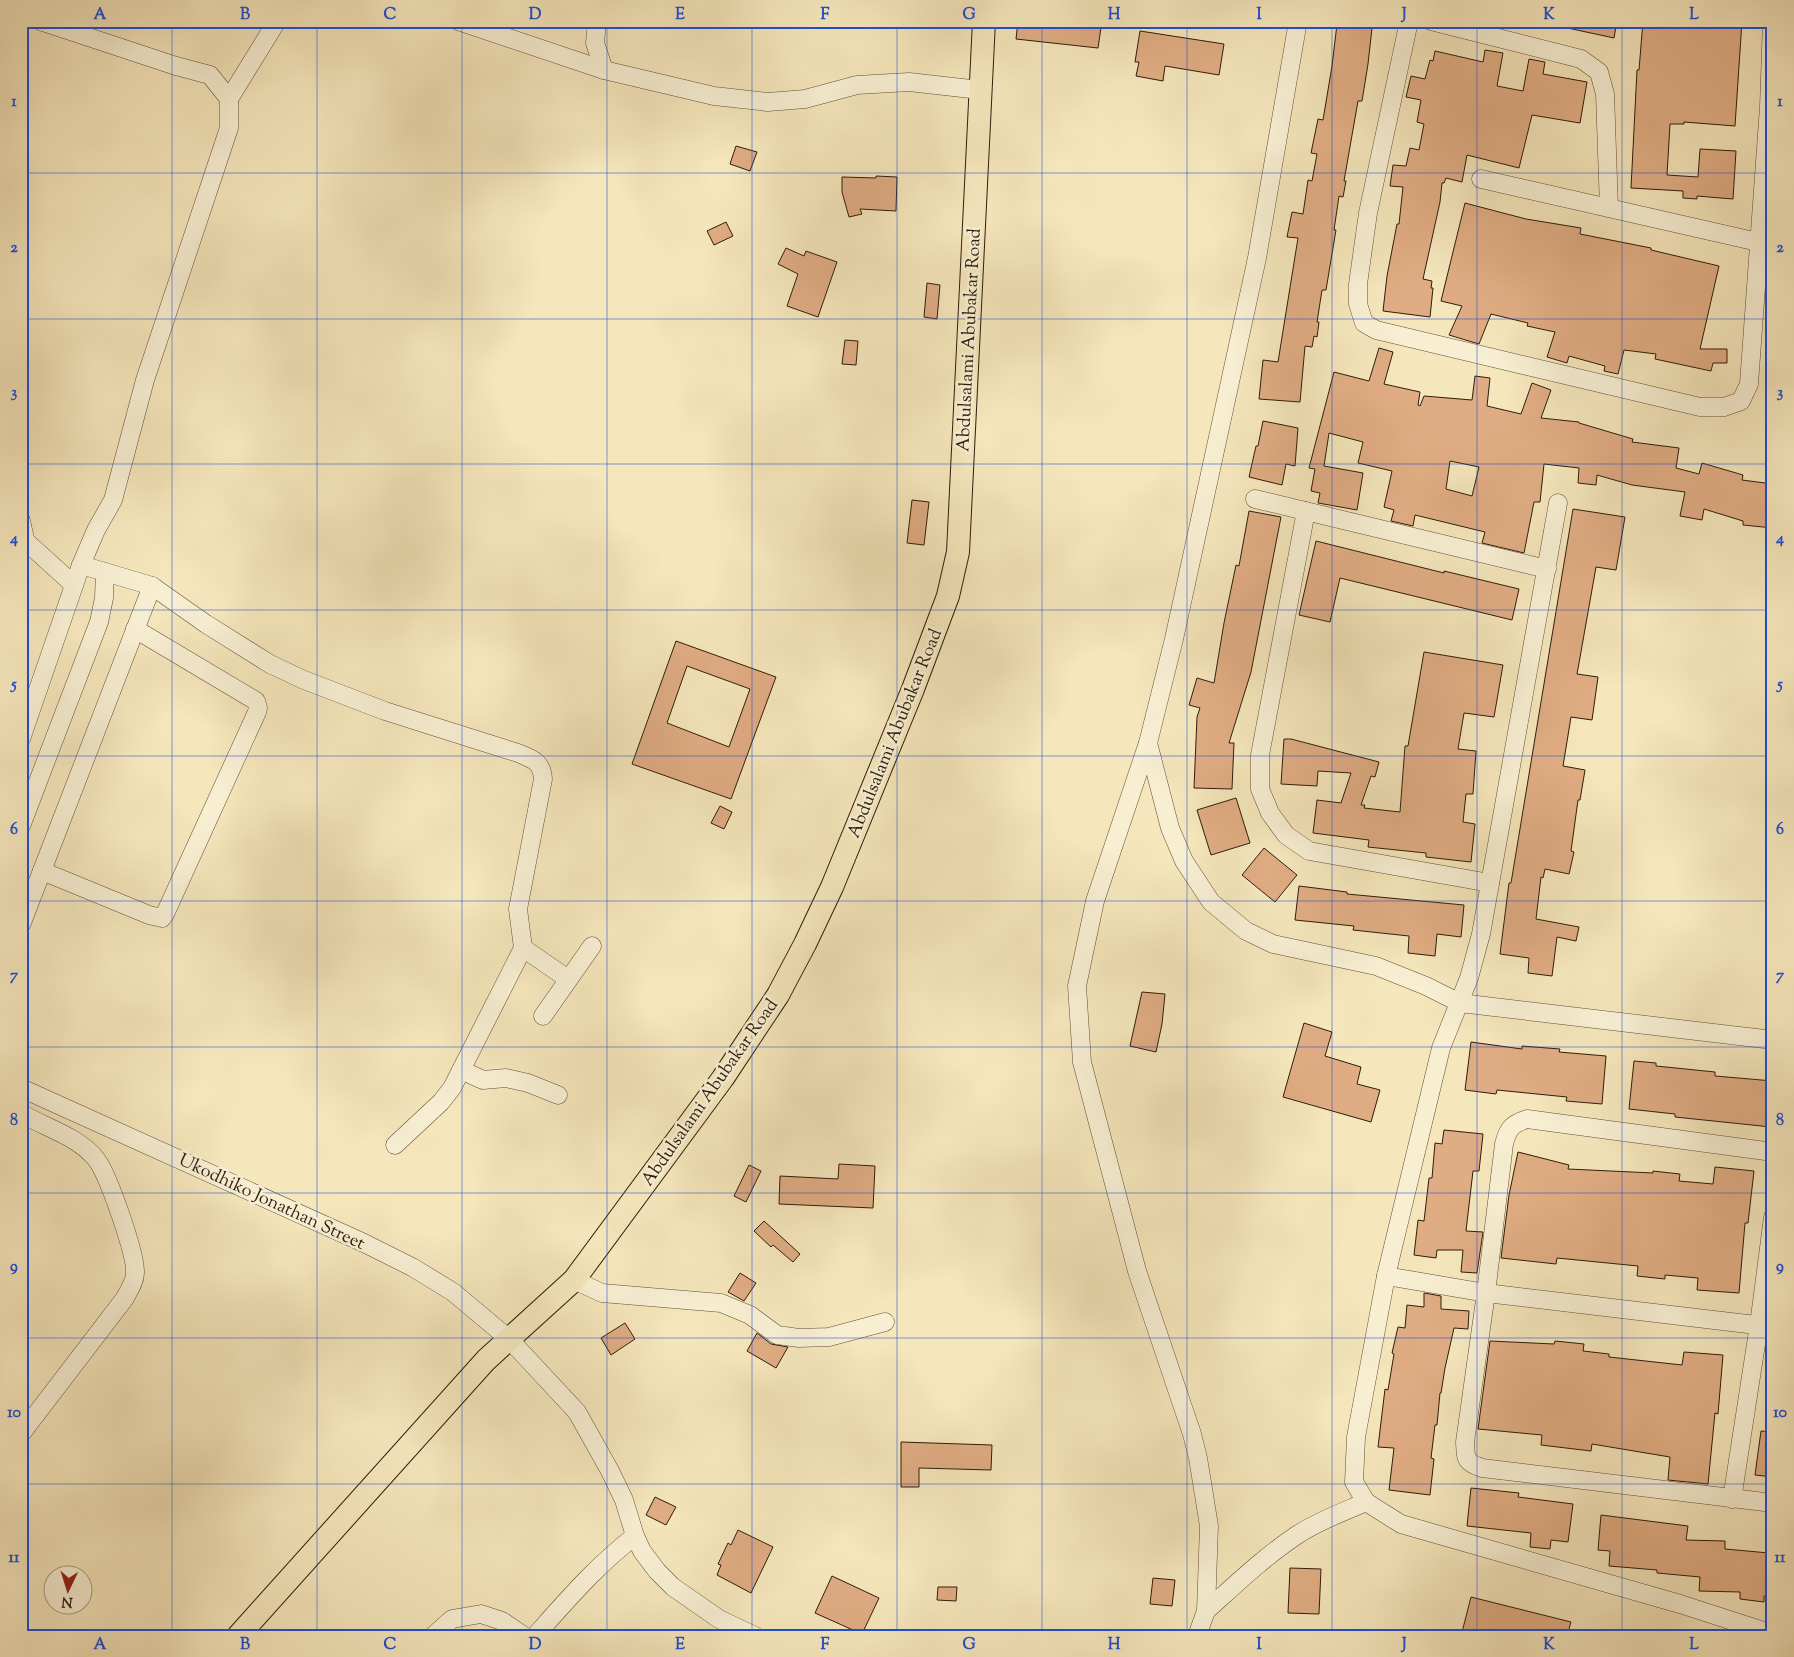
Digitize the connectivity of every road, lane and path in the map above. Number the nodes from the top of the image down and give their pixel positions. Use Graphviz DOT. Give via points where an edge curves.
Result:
graph roads {
  1 [pos="40,21"];
  2 [pos="277,21"];
  3 [pos="458,21"];
  4 [pos="597,21"];
  5 [pos="984,21"];
  6 [pos="1298,21"];
  7 [pos="1409,21"];
  8 [pos="1431,21"];
  9 [pos="1772,21"];
  10 [pos="604,70"];
  11 [pos="980,90"];
  12 [pos="229,99"];
  13 [pos="1481,179"];
  14 [pos="1609,208"];
  15 [pos="1758,242"];
  16 [pos="1255,499"];
  17 [pos="1558,503"];
  18 [pos="1306,511"];
  19 [pos="21,521"];
  20 [pos="23,538"];
  21 [pos="81,565"];
  22 [pos="1546,568"];
  23 [pos="105,572"];
  24 [pos="74,585"];
  25 [pos="152,586"];
  26 [pos="135,629"];
  27 [pos="21,739"];
  28 [pos="1148,743"];
  29 [pos="21,826"];
  30 [pos="42,871"];
  31 [pos="1490,883"];
  32 [pos="21,925"];
  33 [pos="592,946"];
  34 [pos="523,948"];
  35 [pos="568,979"];
  36 [pos="1460,1003"];
  37 [pos="543,1016"];
  38 [pos="1773,1040"];
  39 [pos="461,1070"];
  40 [pos="21,1088"];
  41 [pos="558,1095"];
  42 [pos="21,1113"];
  43 [pos="395,1145"];
  44 [pos="1773,1152"];
  45 [pos="1773,1217"];
  46 [pos="1386,1276"];
  47 [pos="574,1280"];
  48 [pos="1486,1293"];
  49 [pos="885,1322"];
  50 [pos="1766,1326"];
  51 [pos="509,1339"];
  52 [pos="21,1434"];
  53 [pos="1732,1498"];
  54 [pos="1366,1502"];
  55 [pos="1773,1503"];
  56 [pos="635,1536"];
  57 [pos="1206,1611"];
  58 [pos="1773,1634"];
  59 [pos="238,1636"];
  60 [pos="433,1636"];
  61 [pos="524,1636"];
  62 [pos="535,1636"];
  63 [pos="755,1636"];
  64 [pos="1197,1636"];
  1 -- 12 [label="street" via="210,75"];
  2 -- 12 [label="street"];
  3 -- 10 [label="street"];
  4 -- 10 [label="street" via="595,42"];
  5 -- 11 [label="main road, Abdulsalami Abubakar Road"];
  6 -- 28 [label="street" via="1257,258 1174,639"];
  7 -- 15 [label="street" via="1368,213 1358,284 1358,304 1364,323 1370,327 1700,407 1724,407 1741,401 1749,384"];
  8 -- 14 [label="street" via="1581,59 1599,72 1605,94"];
  9 -- 15 [label="street"];
  10 -- 11 [label="street" via="714,96 768,102 805,99 857,86 909,82"];
  11 -- 47 [label="main road, Abdulsalami Abubakar Road" via="958,552 948,596 832,887 787,978 723,1078"];
  12 -- 21 [label="street" via="229,128 145,380 112,500"];
  13 -- 14 [label="street"];
  14 -- 15 [label="street"];
  16 -- 18 [label="street"];
  17 -- 22 [label="street"];
  18 -- 22 [label="street"];
  18 -- 31 [label="street" via="1260,755 1260,789 1270,813 1286,835 1309,851"];
  19 -- 20 [label="street"];
  20 -- 24 [label="street"];
  21 -- 23 [label="street"];
  21 -- 24 [label="street"];
  22 -- 31 [label="street"];
  23 -- 25 [label="street"];
  23 -- 29 [label="street" via="99,622"];
  24 -- 27 [label="street"];
  25 -- 26 [label="street"];
  25 -- 34 [label="street" via="206,624 295,676 385,711 518,753 539,764 543,779 518,909"];
  26 -- 30 [label="street"];
  26 -- 30 [label="street" via="256,701 257,712 162,918"];
  28 -- 36 [label="street" via="1170,828 1184,861 1211,902 1246,931 1273,944 1376,966"];
  28 -- 57 [label="street" via="1095,900 1077,986 1078,1005 1082,1062 1137,1271 1198,1458 1209,1526"];
  30 -- 32 [label="street"];
  31 -- 36 [label="street" via="1476,956"];
  33 -- 35 [label="street"];
  34 -- 35 [label="street"];
  34 -- 39 [label="street"];
  35 -- 37 [label="street"];
  36 -- 38 [label="street"];
  36 -- 46 [label="street" via="1441,1048"];
  39 -- 41 [label="street" via="483,1080 506,1078"];
  39 -- 43 [label="street" via="441,1102"];
  40 -- 51 [label="street, Ukodhiko Jonathan Street" via="355,1238 412,1267 453,1292"];
  42 -- 52 [label="street" via="75,1141 95,1158 107,1178 135,1272 134,1283 125,1298"];
  44 -- 48 [label="street" via="1527,1120 1514,1124 1506,1134 1504,1144"];
  45 -- 50 [label="street"];
  46 -- 48 [label="street"];
  46 -- 54 [label="street" via="1356,1437 1354,1482"];
  47 -- 49 [label="street" via="602,1293 721,1304 750,1316 777,1335 799,1338 829,1337"];
  47 -- 51 [label="main road, Abdulsalami Abubakar Road"];
  48 -- 50 [label="street"];
  48 -- 53 [label="street" via="1465,1442 1470,1463 1482,1468"];
  50 -- 53 [label="street"];
  51 -- 56 [label="street, Ukodhiko Jonathan Street" via="577,1412 624,1500"];
  51 -- 59 [label="main road, Abdulsalami Abubakar Road" via="486,1360"];
  53 -- 55 [label="street"];
  54 -- 57 [label="street" via="1297,1535"];
  54 -- 58 [label="street" via="1401,1524"];
  56 -- 62 [label="street" via="588,1576"];
  56 -- 63 [label="street, Ukodhiko Jonathan Street" via="657,1571 673,1587 719,1619"];
  57 -- 64 [label="street"];
  60 -- 61 [label="street" via="452,1619 481,1614 502,1620"];
}
